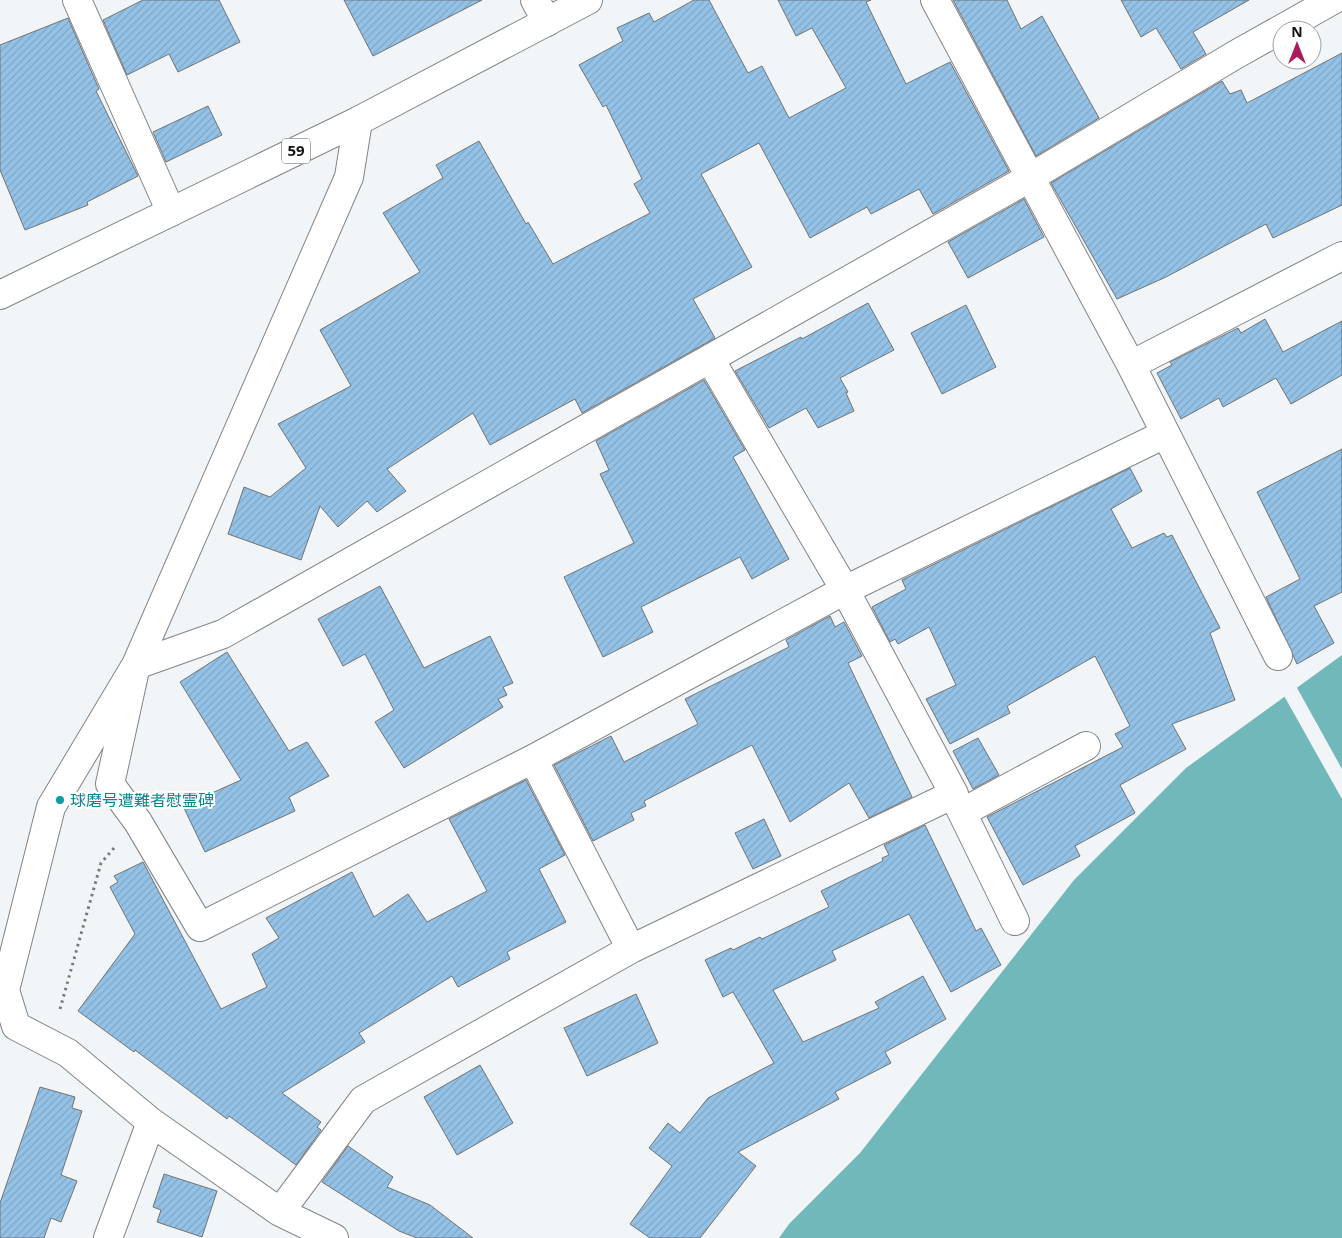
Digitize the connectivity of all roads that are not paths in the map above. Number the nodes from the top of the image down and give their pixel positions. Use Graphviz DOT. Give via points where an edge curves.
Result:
graph roads {
  1 [pos="76,0"];
  2 [pos="588,0"];
  3 [pos="935,0"];
  4 [pos="1333,0"];
  5 [pos="541,11"];
  6 [pos="358,122"];
  7 [pos="1031,177"];
  8 [pos="171,212"];
  9 [pos="1342,256"];
  10 [pos="0,295"];
  11 [pos="710,359"];
  12 [pos="1131,365"];
  13 [pos="1165,434"];
  14 [pos="845,590"];
  15 [pos="1278,656"];
  16 [pos="136,665"];
  17 [pos="1086,746"];
  18 [pos="533,758"];
  19 [pos="958,803"];
  20 [pos="1015,921"];
  21 [pos="631,948"];
  22 [pos="151,1122"];
  23 [pos="280,1212"];
  24 [pos="108,1238"];
  25 [pos="334,1238"];
  1 -- 8 [label="street"];
  2 -- 5 [label="street, 59"];
  3 -- 7 [label="street"];
  4 -- 7 [label="street"];
  5 -- 6 [label="street, 59"];
  6 -- 8 [label="street, 59"];
  6 -- 16 [label="street" via="349,177"];
  7 -- 11 [label="street"];
  7 -- 12 [label="street"];
  8 -- 10 [label="street, 59"];
  9 -- 12 [label="street"];
  11 -- 14 [label="street"];
  11 -- 16 [label="street" via="223,634"];
  12 -- 13 [label="street"];
  13 -- 14 [label="street"];
  13 -- 15 [label="street"];
  14 -- 18 [label="street"];
  14 -- 19 [label="street"];
  16 -- 18 [label="street" via="110,784 138,822 200,927"];
  16 -- 22 [label="street" via="51,807 5,990 16,1026 68,1054"];
  17 -- 19 [label="street"];
  18 -- 21 [label="street"];
  19 -- 20 [label="street"];
  19 -- 21 [label="street"];
  21 -- 23 [label="street" via="363,1100"];
  22 -- 23 [label="street"];
  22 -- 24 [label="street"];
  23 -- 25 [label="street"];
}
